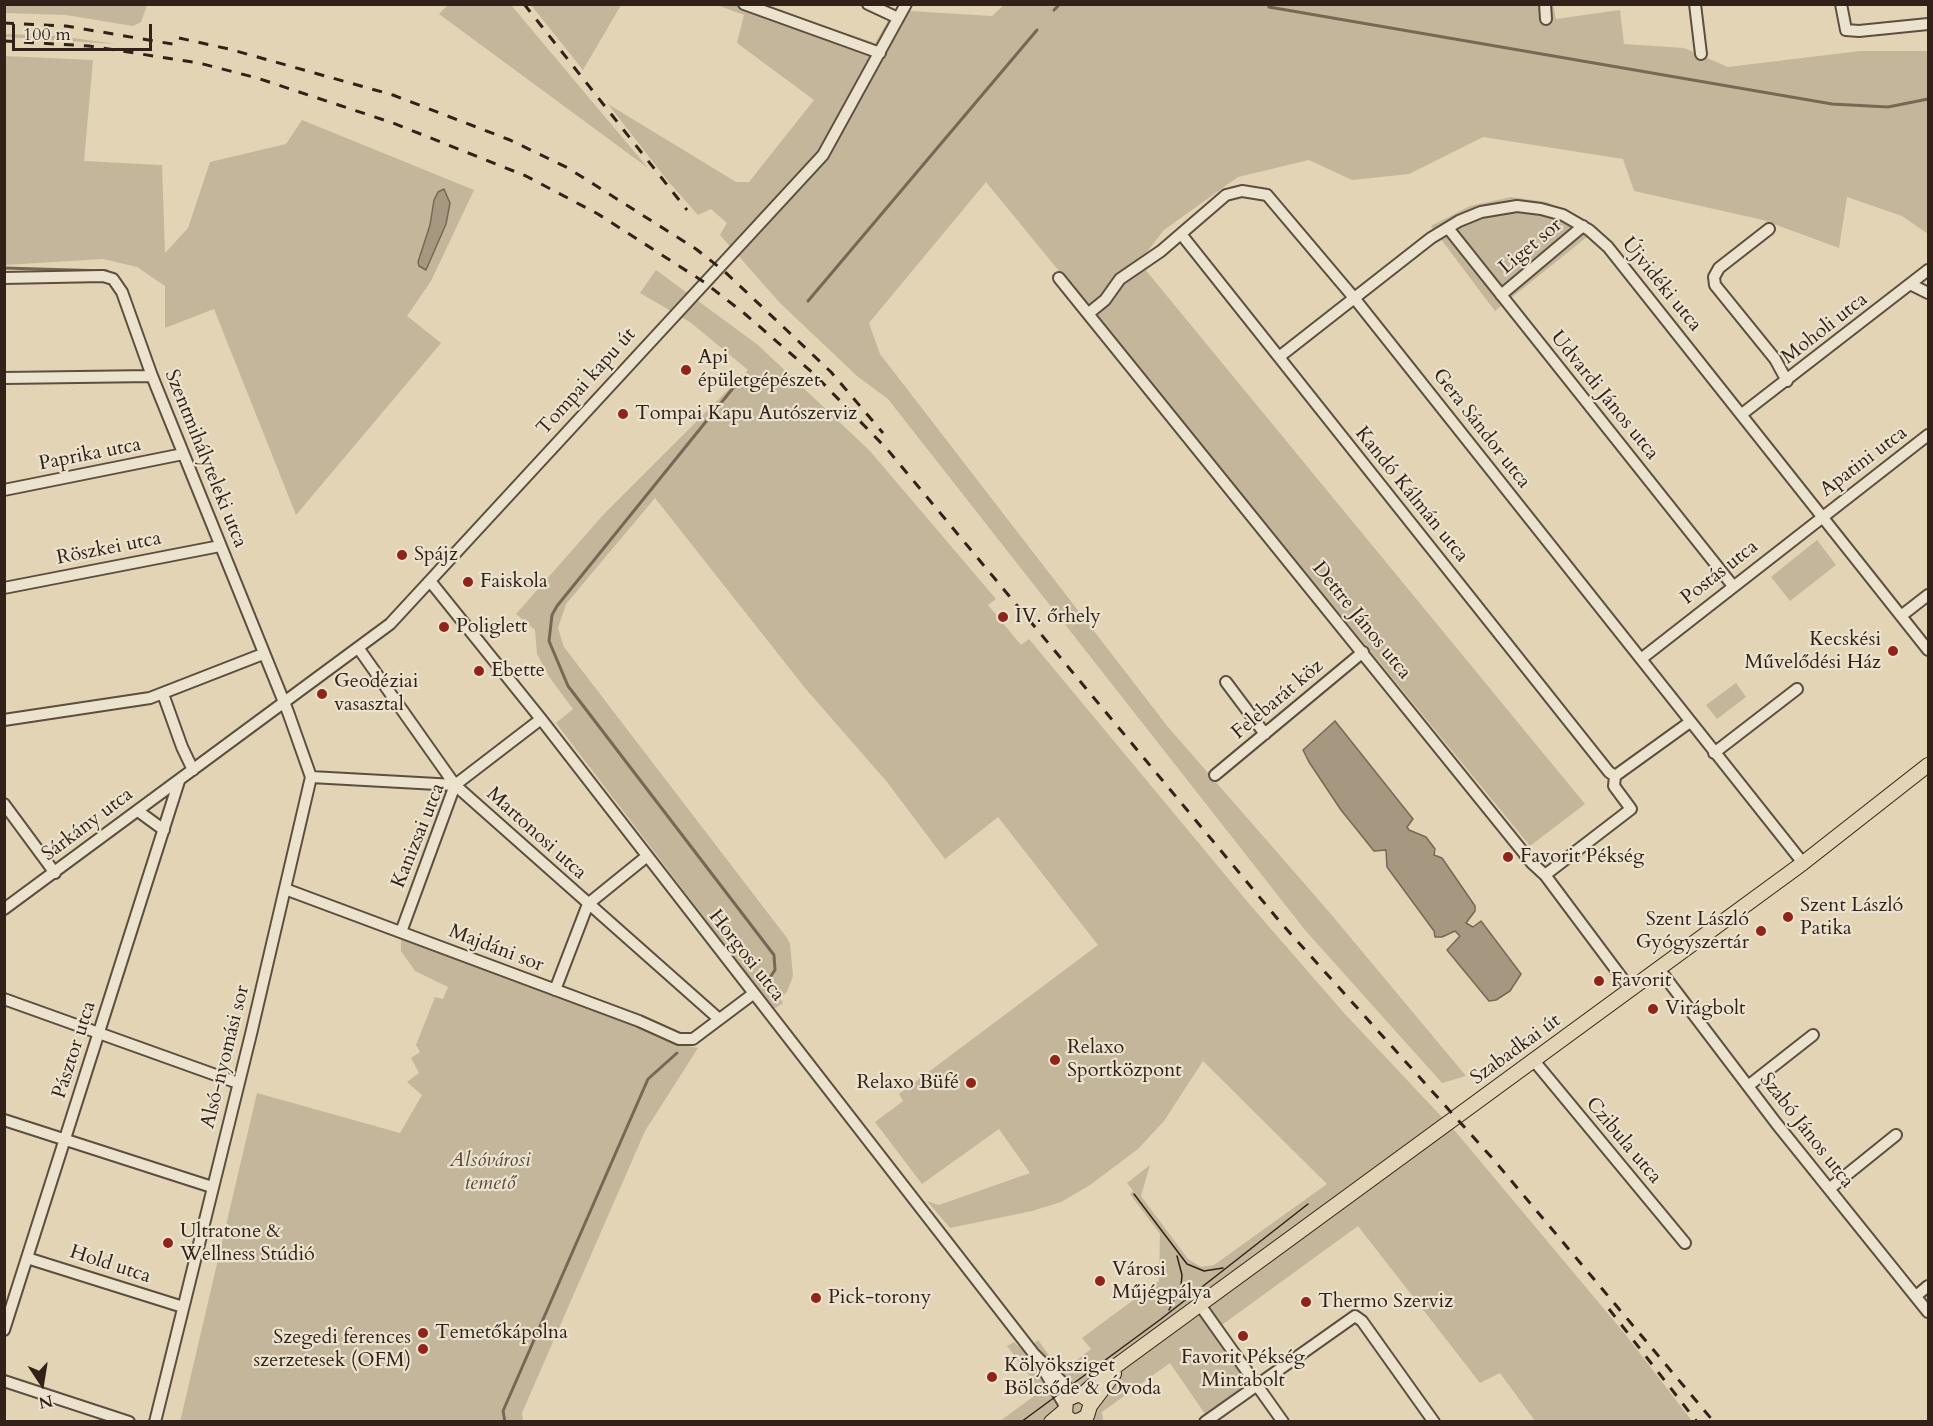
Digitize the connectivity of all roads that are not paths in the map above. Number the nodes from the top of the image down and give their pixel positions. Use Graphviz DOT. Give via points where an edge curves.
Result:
graph roads {
  1 [pos="744,4"];
  2 [pos="868,4"];
  3 [pos="906,4"];
  4 [pos="1545,4"];
  5 [pos="1695,4"];
  6 [pos="1841,4"];
  7 [pos="898,18"];
  8 [pos="1546,19"];
  9 [pos="1929,24"];
  10 [pos="880,53"];
  11 [pos="1701,54"];
  12 [pos="1583,226"];
  13 [pos="1448,228"];
  14 [pos="1769,229"];
  15 [pos="1181,234"];
  16 [pos="1928,270"];
  17 [pos="4,278"];
  18 [pos="1059,278"];
  19 [pos="1910,284"];
  20 [pos="1929,293"];
  21 [pos="1501,295"];
  22 [pos="1355,299"];
  23 [pos="1089,313"];
  24 [pos="1279,357"];
  25 [pos="152,376"];
  26 [pos="4,378"];
  27 [pos="1787,381"];
  28 [pos="1743,414"];
  29 [pos="1929,435"];
  30 [pos="183,454"];
  31 [pos="4,490"];
  32 [pos="1822,516"];
  33 [pos="220,546"];
  34 [pos="430,581"];
  35 [pos="1733,586"];
  36 [pos="4,588"];
  37 [pos="1929,596"];
  38 [pos="1901,616"];
  39 [pos="359,649"];
  40 [pos="1929,650"];
  41 [pos="1363,652"];
  42 [pos="263,654"];
  43 [pos="1641,659"];
  44 [pos="1226,682"];
  45 [pos="1797,689"];
  46 [pos="163,694"];
  47 [pos="284,702"];
  48 [pos="541,719"];
  49 [pos="4,720"];
  50 [pos="1690,722"];
  51 [pos="1265,734"];
  52 [pos="1714,753"];
  53 [pos="1929,765"];
  54 [pos="193,770"];
  55 [pos="1215,775"];
  56 [pos="1615,776"];
  57 [pos="311,777"];
  58 [pos="179,781"];
  59 [pos="455,785"];
  60 [pos="4,804"];
  61 [pos="138,810"];
  62 [pos="164,830"];
  63 [pos="646,857"];
  64 [pos="1803,863"];
  65 [pos="55,873"];
  66 [pos="1545,875"];
  67 [pos="285,890"];
  68 [pos="588,904"];
  69 [pos="4,909"];
  70 [pos="401,932"];
  71 [pos="1659,969"];
  72 [pos="555,990"];
  73 [pos="1631,990"];
  74 [pos="753,994"];
  75 [pos="4,999"];
  76 [pos="719,1019"];
  77 [pos="99,1033"];
  78 [pos="1813,1035"];
  79 [pos="1535,1062"];
  80 [pos="238,1083"];
  81 [pos="1748,1086"];
  82 [pos="4,1120"];
  83 [pos="1896,1135"];
  84 [pos="66,1139"];
  85 [pos="212,1187"];
  86 [pos="1829,1189"];
  87 [pos="1685,1243"];
  88 [pos="27,1258"];
  89 [pos="1929,1286"];
  90 [pos="1916,1296"];
  91 [pos="1200,1305"];
  92 [pos="183,1307"];
  93 [pos="1929,1312"];
  94 [pos="4,1330"];
  95 [pos="1034,1354"];
  96 [pos="4,1381"];
  97 [pos="1257,1385"];
  98 [pos="1086,1405"];
  99 [pos="1070,1417"];
  100 [pos="129,1422"];
  101 [pos="155,1422"];
  102 [pos="1051,1422"];
  103 [pos="1205,1422"];
  104 [pos="1284,1422"];
  105 [pos="1434,1422"];
  1 -- 10 [label="street"];
  2 -- 7 [label="street"];
  3 -- 7 [label="street, Tompai kapu út"];
  4 -- 8 [label="street"];
  5 -- 11 [label="street"];
  6 -- 9 [label="street" via="1846,30"];
  7 -- 10 [label="street, Tompai kapu út"];
  10 -- 34 [label="street, Tompai kapu út" via="822,155"];
  12 -- 13 [label="street, Újvidéki utca" via="1552,211 1517,206 1481,212"];
  12 -- 21 [label="street, Liget sor"];
  12 -- 28 [label="street, Újvidéki utca" via="1608,247"];
  13 -- 21 [label="street, Udvardi János utca"];
  13 -- 22 [label="street, Újvidéki utca"];
  14 -- 27 [label="street" via="1719,268 1714,277 1715,285 1775,359"];
  15 -- 22 [label="street, Gera Sándor utca" via="1226,195 1242,191 1267,195"];
  15 -- 23 [label="street, Gera Sándor utca" via="1120,279 1105,300"];
  15 -- 24 [label="street, Kandó Kálmán utca"];
  16 -- 19 [label="street, Moholi utca"];
  17 -- 25 [label="street, Szentmihályteleki utca" via="60,275 113,279 122,292"];
  18 -- 23 [label="street, Dettre János utca"];
  19 -- 20 [label="street"];
  19 -- 27 [label="street, Moholi utca"];
  21 -- 35 [label="street, Udvardi János utca"];
  22 -- 24 [label="street, Újvidéki utca"];
  22 -- 43 [label="street, Gera Sándor utca"];
  23 -- 41 [label="street, Dettre János utca"];
  24 -- 56 [label="street, Kandó Kálmán utca"];
  25 -- 26 [label="street"];
  25 -- 30 [label="street, Szentmihályteleki utca"];
  27 -- 28 [label="street, Moholi utca"];
  28 -- 32 [label="street, Újvidéki utca"];
  29 -- 32 [label="street, Apatini utca"];
  30 -- 31 [label="street, Paprika utca"];
  30 -- 33 [label="street, Szentmihályteleki utca"];
  32 -- 35 [label="street, Postás utca"];
  32 -- 38 [label="street, Újvidéki utca"];
  33 -- 36 [label="street, Röszkei utca"];
  33 -- 42 [label="street, Szentmihályteleki utca"];
  34 -- 39 [label="street, Tompai kapu út" via="390,624"];
  34 -- 48 [label="street, Horgosi utca"];
  35 -- 43 [label="street, Postás utca"];
  37 -- 38 [label="street"];
  38 -- 40 [label="street, Újvidéki utca"];
  39 -- 47 [label="street, Tompai kapu út"];
  39 -- 59 [label="street, Martonosi utca"];
  41 -- 51 [label="street, Felebarát köz"];
  41 -- 66 [label="street, Dettre János utca"];
  42 -- 46 [label="street"];
  42 -- 47 [label="street, Szentmihályteleki utca"];
  43 -- 50 [label="street, Gera Sándor utca"];
  44 -- 51 [label="street"];
  45 -- 52 [label="street"];
  46 -- 49 [label="street"];
  46 -- 54 [label="street"];
  47 -- 54 [label="street, Tompai kapu út"];
  47 -- 57 [label="street"];
  48 -- 59 [label="street, Kanizsai utca"];
  48 -- 63 [label="street, Horgosi utca"];
  50 -- 52 [label="street, Gera Sándor utca"];
  50 -- 56 [label="street"];
  51 -- 55 [label="street, Felebarát köz"];
  52 -- 64 [label="street, Gera Sándor utca"];
  53 -- 64 [label="main road, Szabadkai út"];
  54 -- 58 [label="street, Sárkány utca"];
  56 -- 66 [label="street" via="1614,786 1630,809"];
  57 -- 59 [label="street"];
  57 -- 67 [label="street, Alsó-nyomási sor"];
  58 -- 61 [label="street, Sárkány utca"];
  58 -- 62 [label="street, Pásztor utca"];
  59 -- 68 [label="street, Martonosi utca"];
  59 -- 70 [label="street, Kanizsai utca"];
  60 -- 65 [label="street"];
  61 -- 62 [label="street"];
  61 -- 65 [label="street, Sárkány utca"];
  62 -- 77 [label="street, Pásztor utca"];
  63 -- 68 [label="street"];
  63 -- 74 [label="street, Horgosi utca"];
  64 -- 71 [label="main road, Szabadkai út"];
  65 -- 69 [label="street, Sárkány utca"];
  66 -- 73 [label="street, Dettre János utca"];
  67 -- 70 [label="street, Majdáni sor"];
  67 -- 80 [label="street, Alsó-nyomási sor"];
  68 -- 72 [label="street"];
  68 -- 76 [label="street, Martonosi utca"];
  70 -- 72 [label="street, Majdáni sor"];
  71 -- 73 [label="main road, Szabadkai út"];
  71 -- 81 [label="street, Szabó János utca"];
  72 -- 76 [label="street, Majdáni sor" via="679,1039 693,1039"];
  73 -- 79 [label="main road, Szabadkai út"];
  74 -- 76 [label="street"];
  74 -- 95 [label="street, Horgosi utca"];
  75 -- 77 [label="street"];
  77 -- 80 [label="street"];
  77 -- 84 [label="street, Pásztor utca"];
  78 -- 81 [label="street"];
  79 -- 87 [label="street, Czibula utca"];
  79 -- 91 [label="main road, Szabadkai út"];
  80 -- 85 [label="street, Alsó-nyomási sor"];
  81 -- 86 [label="street, Szabó János utca"];
  82 -- 84 [label="street"];
  83 -- 86 [label="street"];
  84 -- 85 [label="street"];
  84 -- 88 [label="street, Pásztor utca"];
  85 -- 92 [label="street, Alsó-nyomási sor"];
  86 -- 90 [label="street, Szabó János utca"];
  88 -- 92 [label="street, Hold utca"];
  88 -- 94 [label="street, Pásztor utca"];
  89 -- 90 [label="street"];
  90 -- 93 [label="street, Szabó János utca"];
  91 -- 97 [label="street"];
  91 -- 98 [label="main road, Szabadkai út" via="1122,1363"];
  92 -- 101 [label="street, Alsó-nyomási sor"];
  95 -- 98 [label="street, Horgosi utca"];
  95 -- 99 [label="street, Horgosi utca"];
  96 -- 100 [label="street"];
  97 -- 103 [label="street"];
  97 -- 104 [label="street"];
  97 -- 105 [label="street" via="1355,1316"];
  98 -- 99 [label="main road, Szabadkai út"];
  98 -- 99 [label="main road, Szabadkai út" via="1084,1418"];
  99 -- 102 [label="main road, Szabadkai út"];
}
